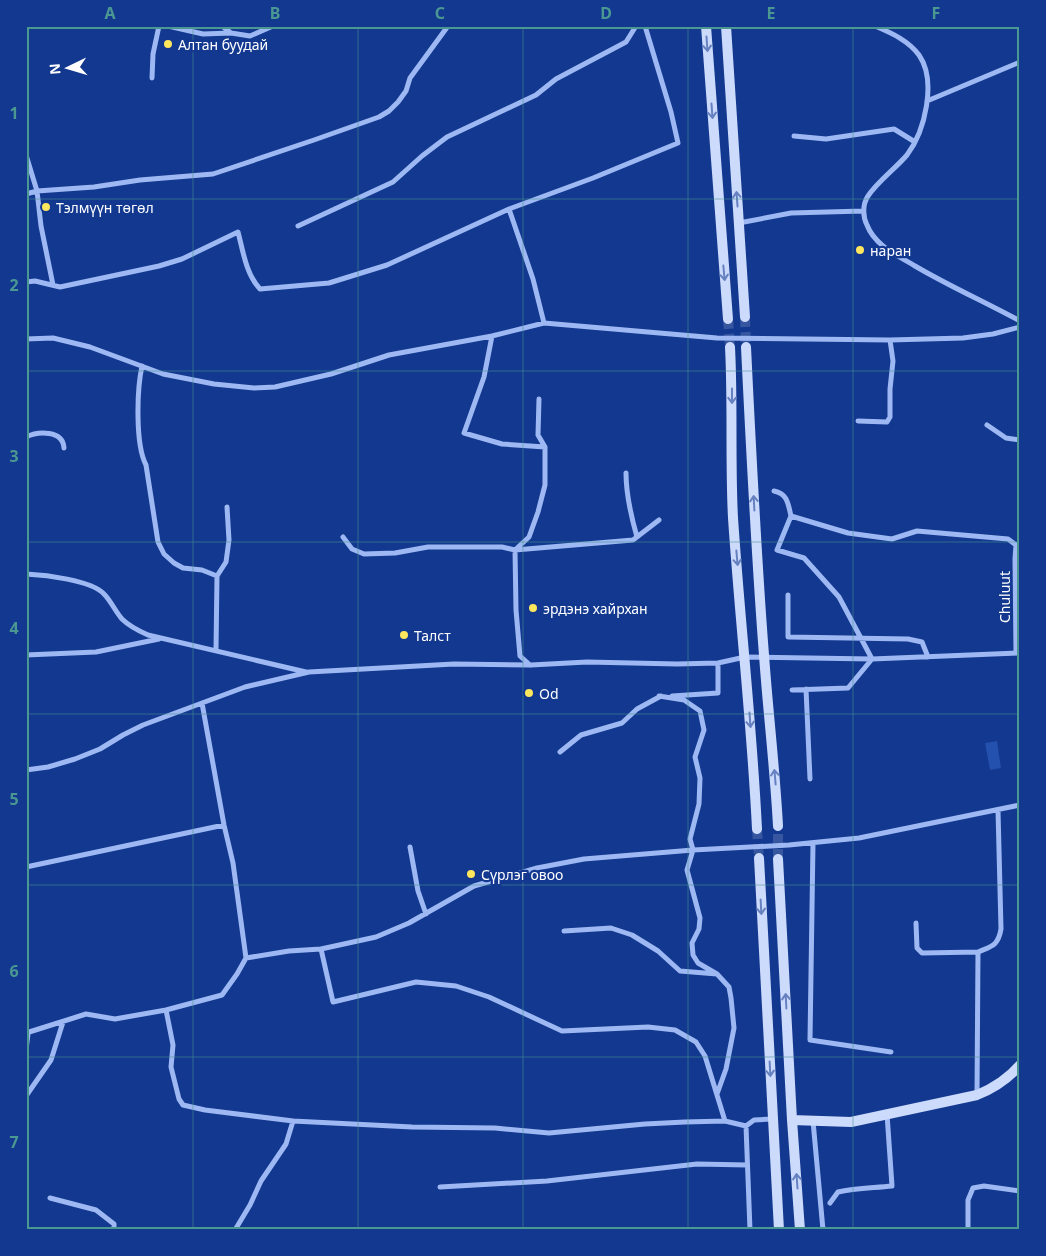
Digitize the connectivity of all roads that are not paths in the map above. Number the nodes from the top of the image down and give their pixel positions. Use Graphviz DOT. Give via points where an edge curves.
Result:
graph roads {
  1 [pos="159,26"];
  2 [pos="168,26"];
  3 [pos="222,26"];
  4 [pos="273,26"];
  5 [pos="448,26"];
  6 [pos="636,26"];
  7 [pos="645,26"];
  8 [pos="706,26"];
  9 [pos="726,26"];
  10 [pos="875,26"];
  11 [pos="231,33"];
  12 [pos="1020,62"];
  13 [pos="152,78"];
  14 [pos="927,101"];
  15 [pos="794,136"];
  16 [pos="915,142"];
  17 [pos="26,155"];
  18 [pos="37,191"];
  19 [pos="26,194"];
  20 [pos="509,209"];
  21 [pos="863,211"];
  22 [pos="739,223"];
  23 [pos="298,226"];
  24 [pos="26,282"];
  25 [pos="53,286"];
  26 [pos="745,317"];
  27 [pos="728,320"];
  28 [pos="1020,321"];
  29 [pos="544,323"];
  30 [pos="1020,327"];
  31 [pos="492,336"];
  32 [pos="26,339"];
  33 [pos="890,340"];
  34 [pos="730,347"];
  35 [pos="746,347"];
  36 [pos="142,366"];
  37 [pos="539,399"];
  38 [pos="858,422"];
  39 [pos="986,425"];
  40 [pos="26,437"];
  41 [pos="1020,440"];
  42 [pos="545,446"];
  43 [pos="64,448"];
  44 [pos="626,473"];
  45 [pos="774,491"];
  46 [pos="227,507"];
  47 [pos="790,516"];
  48 [pos="659,520"];
  49 [pos="343,537"];
  50 [pos="637,537"];
  51 [pos="1018,545"];
  52 [pos="516,550"];
  53 [pos="26,574"];
  54 [pos="217,576"];
  55 [pos="788,595"];
  56 [pos="159,638"];
  57 [pos="862,638"];
  58 [pos="216,650"];
  59 [pos="1018,652"];
  60 [pos="26,655"];
  61 [pos="764,656"];
  62 [pos="745,657"];
  63 [pos="928,657"];
  64 [pos="872,659"];
  65 [pos="718,663"];
  66 [pos="531,665"];
  67 [pos="309,672"];
  68 [pos="806,689"];
  69 [pos="792,690"];
  70 [pos="659,696"];
  71 [pos="202,702"];
  72 [pos="560,752"];
  73 [pos="26,770"];
  74 [pos="810,779"];
  75 [pos="1020,805"];
  76 [pos="998,810"];
  77 [pos="224,825"];
  78 [pos="778,826"];
  79 [pos="757,829"];
  80 [pos="813,843"];
  81 [pos="410,847"];
  82 [pos="693,850"];
  83 [pos="759,858"];
  84 [pos="778,859"];
  85 [pos="26,867"];
  86 [pos="426,914"];
  87 [pos="916,923"];
  88 [pos="564,931"];
  89 [pos="321,950"];
  90 [pos="978,952"];
  91 [pos="246,958"];
  92 [pos="718,974"];
  93 [pos="166,1010"];
  94 [pos="63,1022"];
  95 [pos="27,1034"];
  96 [pos="26,1050"];
  97 [pos="891,1052"];
  98 [pos="1020,1066"];
  99 [pos="717,1094"];
  100 [pos="977,1095"];
  101 [pos="26,1096"];
  102 [pos="887,1114"];
  103 [pos="772,1119"];
  104 [pos="792,1120"];
  105 [pos="293,1121"];
  106 [pos="725,1121"];
  107 [pos="813,1121"];
  108 [pos="746,1126"];
  109 [pos="747,1165"];
  110 [pos="440,1188"];
  111 [pos="1020,1191"];
  112 [pos="50,1198"];
  113 [pos="830,1203"];
  114 [pos="114,1230"];
  115 [pos="234,1230"];
  116 [pos="750,1230"];
  117 [pos="779,1230"];
  118 [pos="800,1230"];
  119 [pos="823,1230"];
  120 [pos="968,1230"];
  1 -- 13 [label="street"];
  2 -- 11 [label="street" via="203,34"];
  3 -- 11 [label="street"];
  4 -- 11 [label="street" via="250,36"];
  5 -- 18 [label="street" via="410,78 406,91 389,111 379,117 213,174"];
  6 -- 23 [label="street" via="626,42 556,79 536,95 447,138 393,182"];
  7 -- 20 [label="street" via="678,143"];
  8 -- 27 [label="main road, one-way"];
  22 -- 9 [label="main road, one-way"];
  10 -- 14 [label="street" via="906,41 919,54 928,82"];
  12 -- 14 [label="street"];
  14 -- 16 [label="street" via="924,122"];
  15 -- 16 [label="street" via="826,138 894,129"];
  16 -- 21 [label="street" via="867,197"];
  17 -- 18 [label="street"];
  18 -- 19 [label="street"];
  18 -- 25 [label="street"];
  20 -- 25 [label="street" via="387,265 329,283 260,289 249,271 238,232 160,266"];
  20 -- 29 [label="street"];
  21 -- 22 [label="street" via="790,213"];
  21 -- 28 [label="street" via="866,225 882,245 934,277"];
  22 -- 26 [label="main road"];
  24 -- 25 [label="street"];
  29 -- 31 [label="street"];
  29 -- 33 [label="street" via="717,338"];
  30 -- 33 [label="street" via="963,338"];
  31 -- 36 [label="street" via="389,355 340,372 276,387 214,384 163,374"];
  31 -- 42 [label="street" via="484,377 464,433 502,444"];
  32 -- 36 [label="street" via="54,338"];
  33 -- 38 [label="street" via="893,361 890,417 887,422"];
  34 -- 62 [label="main road, one-way" via="733,516"];
  61 -- 35 [label="main road, one-way"];
  36 -- 54 [label="street" via="138,384 141,455 146,465 158,542 174,563"];
  37 -- 42 [label="street" via="538,435"];
  39 -- 41 [label="street" via="1006,438"];
  40 -- 43 [label="street" via="35,432 53,434 64,443"];
  42 -- 52 [label="street" via="545,485 538,512 530,537"];
  44 -- 50 [label="street" via="629,506"];
  45 -- 47 [label="street" via="786,498"];
  46 -- 54 [label="street" via="229,540 226,562"];
  47 -- 51 [label="street" via="848,533 892,539 916,531 1008,539"];
  47 -- 57 [label="street" via="777,550 804,558 839,597"];
  48 -- 50 [label="street"];
  49 -- 52 [label="street" via="352,549 364,554 428,547 502,547"];
  50 -- 52 [label="street" via="610,543"];
  51 -- 59 [label="street, Chuluut"];
  52 -- 66 [label="street" via="520,656"];
  53 -- 56 [label="street" via="88,584 103,593 122,619"];
  54 -- 58 [label="street"];
  55 -- 57 [label="street" via="788,637"];
  56 -- 58 [label="street"];
  56 -- 60 [label="street" via="96,652"];
  57 -- 63 [label="street" via="922,642"];
  57 -- 64 [label="street"];
  58 -- 67 [label="street"];
  59 -- 63 [label="street"];
  61 -- 62 [label="street"];
  61 -- 64 [label="street"];
  78 -- 61 [label="main road, one-way"];
  62 -- 65 [label="street"];
  62 -- 79 [label="main road, one-way"];
  63 -- 64 [label="street"];
  64 -- 68 [label="street" via="848,688"];
  65 -- 66 [label="street"];
  65 -- 70 [label="street" via="718,693"];
  66 -- 67 [label="street" via="454,664"];
  67 -- 71 [label="street" via="245,687"];
  68 -- 69 [label="street"];
  68 -- 74 [label="street"];
  70 -- 72 [label="street" via="622,723 581,735"];
  70 -- 82 [label="street" via="684,700 700,710 704,730 695,757 700,778 699,804 690,839"];
  71 -- 73 [label="street" via="143,725 75,759"];
  71 -- 77 [label="street"];
  75 -- 76 [label="street"];
  76 -- 80 [label="street" via="859,838"];
  76 -- 90 [label="street" via="1001,929 995,945"];
  77 -- 85 [label="street"];
  77 -- 91 [label="street" via="233,863"];
  80 -- 82 [label="street"];
  80 -- 97 [label="street" via="810,1040"];
  81 -- 86 [label="street"];
  82 -- 86 [label="street" via="584,859 537,868 474,886"];
  82 -- 92 [label="street" via="687,870 700,918 692,944 693,955 698,963"];
  83 -- 103 [label="main road, one-way"];
  104 -- 84 [label="main road, one-way"];
  86 -- 89 [label="street" via="382,935"];
  87 -- 90 [label="street" via="917,948 922,953"];
  88 -- 92 [label="street" via="611,928 632,935 658,951 680,971"];
  89 -- 91 [label="street"];
  89 -- 99 [label="street" via="333,1002 416,982 456,986 489,997 562,1031 648,1027 675,1030 696,1042 701,1049"];
  90 -- 100 [label="street"];
  91 -- 93 [label="street" via="222,995"];
  92 -- 99 [label="street" via="728,987 734,1028"];
  93 -- 94 [label="street" via="115,1019 86,1014"];
  93 -- 105 [label="street" via="173,1045 171,1067 182,1105"];
  94 -- 95 [label="street"];
  94 -- 101 [label="street" via="51,1060"];
  95 -- 96 [label="street"];
  98 -- 100 [label="main road" via="994,1088"];
  99 -- 106 [label="street"];
  100 -- 102 [label="main road"];
  102 -- 107 [label="main road" via="851,1122"];
  102 -- 113 [label="street" via="892,1186 838,1192"];
  103 -- 108 [label="street" via="754,1120"];
  103 -- 117 [label="main road"];
  104 -- 107 [label="main road"];
  118 -- 104 [label="main road, one-way"];
  105 -- 106 [label="street" via="549,1133"];
  105 -- 115 [label="street" via="286,1144"];
  106 -- 108 [label="street"];
  107 -- 119 [label="street"];
  108 -- 109 [label="street"];
  109 -- 110 [label="street" via="697,1164 548,1181"];
  109 -- 116 [label="street"];
  111 -- 120 [label="street" via="984,1186 973,1188 968,1200"];
  112 -- 114 [label="street" via="96,1210 114,1224"];
}
